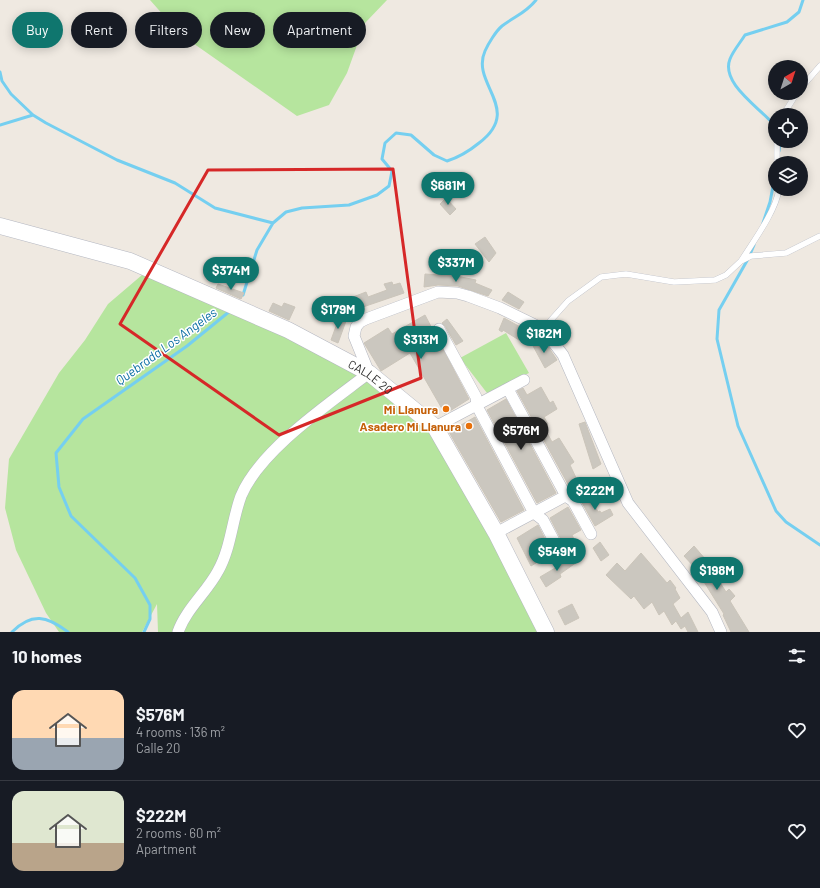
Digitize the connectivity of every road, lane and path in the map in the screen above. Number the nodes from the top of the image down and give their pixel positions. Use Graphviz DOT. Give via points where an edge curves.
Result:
graph roads {
  1 [pos="820,66"];
  2 [pos="808,80"];
  3 [pos="778,196"];
  4 [pos="0,226"];
  5 [pos="820,236"];
  6 [pos="741,261"];
  7 [pos="439,329"];
  8 [pos="543,329"];
  9 [pos="369,373"];
  10 [pos="524,380"];
  11 [pos="508,389"];
  12 [pos="477,406"];
  13 [pos="435,427"];
  14 [pos="586,485"];
  15 [pos="566,496"];
  16 [pos="534,513"];
  17 [pos="496,533"];
  18 [pos="591,534"];
  19 [pos="560,552"];
  20 [pos="178,632"];
  21 [pos="546,632"];
  22 [pos="721,632"];
  1 -- 2 [label="lane"];
  3 -- 6 [label="lane" via="764,225"];
  4 -- 9 [label="main road, CALLE 20" via="130,261 288,330"];
  5 -- 6 [label="lane" via="786,253 751,256"];
  6 -- 8 [label="lane" via="715,280 698,282 674,282 626,274 601,277 568,301"];
  7 -- 12 [label="street" via="476,397"];
  8 -- 9 [label="street" via="468,296 438,292 360,322 354,336"];
  8 -- 22 [label="street" via="563,355 628,503 712,612"];
  9 -- 13 [label="main road, CALLE 20"];
  9 -- 20 [label="street" via="296,430 258,468 242,495 218,572"];
  10 -- 11 [label="street"];
  11 -- 12 [label="street"];
  11 -- 15 [label="street"];
  12 -- 13 [label="street"];
  12 -- 16 [label="street"];
  13 -- 17 [label="main road, CALLE 20"];
  14 -- 15 [label="street"];
  15 -- 16 [label="street"];
  15 -- 18 [label="street" via="573,500"];
  16 -- 17 [label="street"];
  16 -- 19 [label="street" via="543,520"];
  17 -- 21 [label="main road, CALLE 20"];
}
